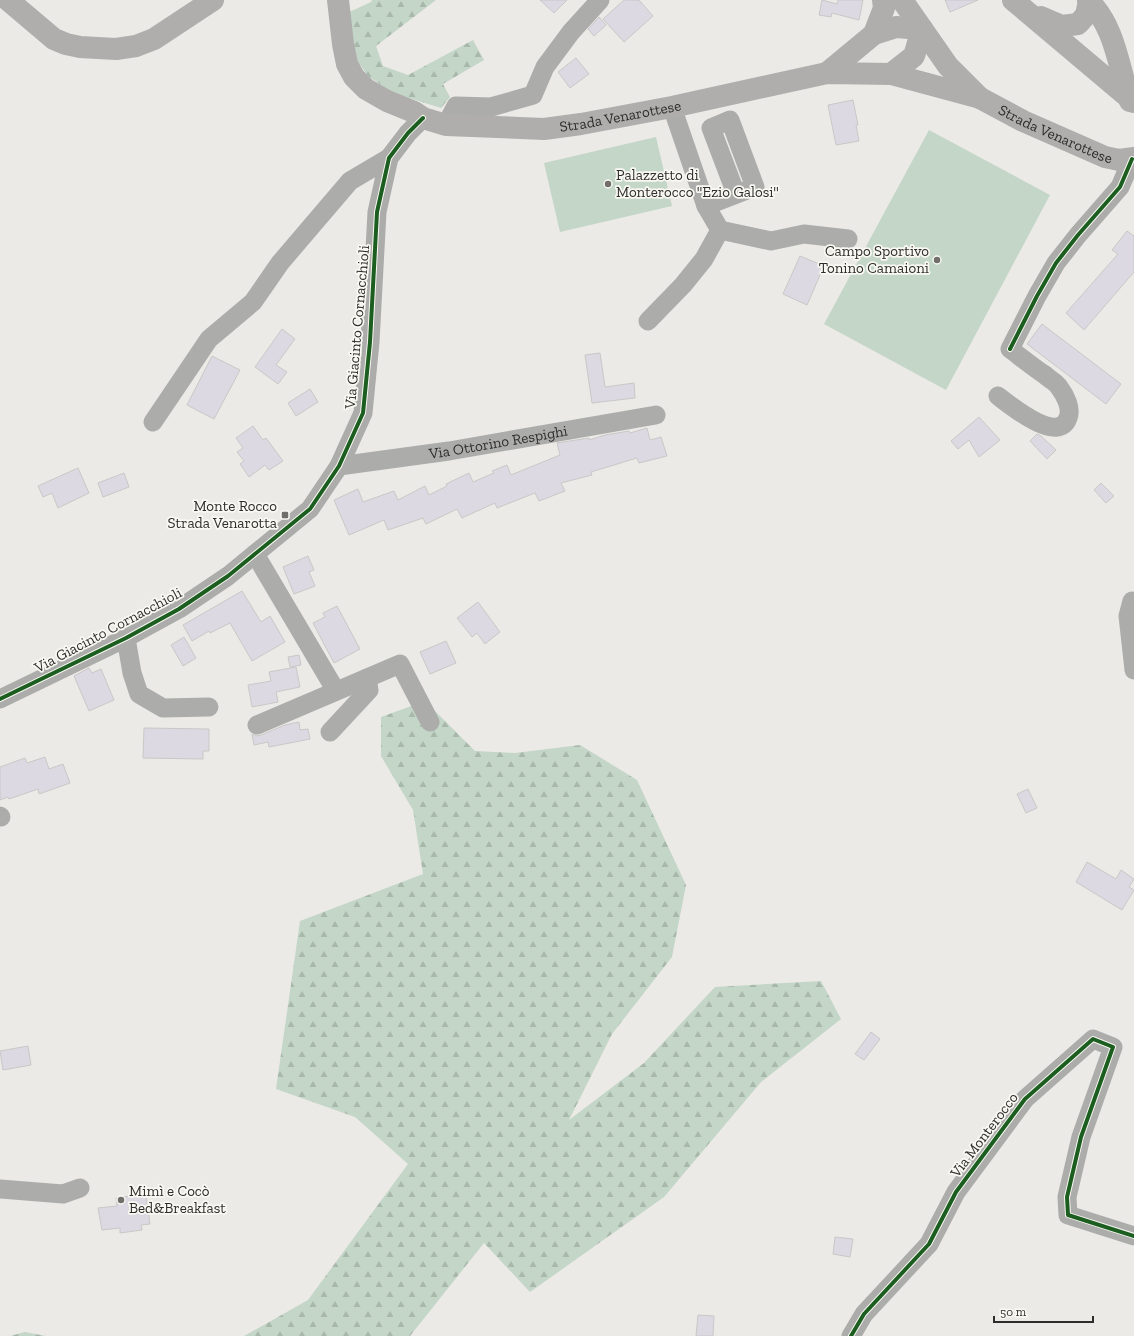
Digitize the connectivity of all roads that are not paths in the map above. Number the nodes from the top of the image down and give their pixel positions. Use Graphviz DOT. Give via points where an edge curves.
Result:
graph roads {
  1 [pos="8,0"];
  2 [pos="213,0"];
  3 [pos="338,0"];
  4 [pos="600,0"];
  5 [pos="883,0"];
  6 [pos="902,0"];
  7 [pos="1089,0"];
  8 [pos="1019,5"];
  9 [pos="922,28"];
  10 [pos="874,34"];
  11 [pos="827,73"];
  12 [pos="891,74"];
  13 [pos="980,98"];
  14 [pos="1133,104"];
  15 [pos="672,107"];
  16 [pos="418,115"];
  17 [pos="446,125"];
  18 [pos="389,158"];
  19 [pos="1134,158"];
  20 [pos="736,194"];
  21 [pos="706,206"];
  22 [pos="720,230"];
  23 [pos="848,239"];
  24 [pos="648,321"];
  25 [pos="998,396"];
  26 [pos="656,415"];
  27 [pos="153,422"];
  28 [pos="339,466"];
  29 [pos="255,554"];
  30 [pos="1134,602"];
  31 [pos="126,638"];
  32 [pos="1134,670"];
  33 [pos="367,678"];
  34 [pos="336,691"];
  35 [pos="0,699"];
  36 [pos="209,707"];
  37 [pos="430,722"];
  38 [pos="257,726"];
  39 [pos="330,732"];
  40 [pos="80,1188"];
  41 [pos="0,1189"];
  42 [pos="1134,1236"];
  43 [pos="850,1336"];
  1 -- 2 [label="main road" via="54,39 80,47 116,49 136,46 154,39"];
  3 -- 16 [label="main road, Strada Venarottese" via="347,64 354,77 366,89"];
  4 -- 17 [label="street" via="571,32 545,67 533,95 491,107 456,106"];
  5 -- 10 [label="main road, Strada Venarottese" via="884,8"];
  6 -- 9 [label="main road, Strada Venarottese"];
  7 -- 8 [label="main road" via="1086,16 1078,24 1062,26"];
  7 -- 14 [label="main road" via="1107,25"];
  8 -- 14 [label="main road"];
  9 -- 10 [label="main road, Strada Venarottese" via="896,27"];
  9 -- 12 [label="main road" via="914,56"];
  9 -- 13 [label="main road, Strada Venarottese" via="948,66"];
  10 -- 11 [label="main road, Strada Venarottese"];
  11 -- 12 [label="main road, Strada Venarottese"];
  11 -- 15 [label="main road, Strada Venarottese"];
  12 -- 13 [label="main road, Strada Venarottese"];
  13 -- 19 [label="main road, Strada Venarottese" via="1023,121 1105,157 1119,160"];
  15 -- 17 [label="main road, Strada Venarottese" via="544,129"];
  15 -- 21 [label="street"];
  16 -- 17 [label="main road, Strada Venarottese"];
  16 -- 18 [label="street, Via Giacinto Cornacchioli"];
  18 -- 27 [label="street" via="350,181 280,263 253,302 209,340"];
  18 -- 28 [label="street, Via Giacinto Cornacchioli" via="377,212 370,342 363,412"];
  19 -- 25 [label="street" via="1120,187 1056,263 1010,349 1058,386 1067,401 1067,421 1062,426 1053,427 1028,418"];
  20 -- 21 [label="street"];
  21 -- 22 [label="street"];
  22 -- 23 [label="street" via="771,241 804,234"];
  22 -- 24 [label="street" via="704,259"];
  26 -- 28 [label="street, Via Ottorino Respighi"];
  28 -- 29 [label="street, Via Giacinto Cornacchioli" via="310,509"];
  29 -- 31 [label="street, Via Giacinto Cornacchioli" via="180,609"];
  29 -- 34 [label="street"];
  30 -- 32 [label="street" via="1132,601 1128,616"];
  31 -- 35 [label="street, Via Giacinto Cornacchioli"];
  31 -- 36 [label="street" via="139,694 163,708"];
  33 -- 34 [label="street"];
  33 -- 37 [label="street" via="400,664"];
  33 -- 39 [label="street" via="369,690"];
  34 -- 38 [label="street"];
  40 -- 41 [label="street" via="64,1194"];
  42 -- 43 [label="street, Via Monterocco" via="1068,1215 1067,1197 1081,1137 1113,1048 1093,1039 1025,1099 956,1192 928,1244 864,1314"];
}
